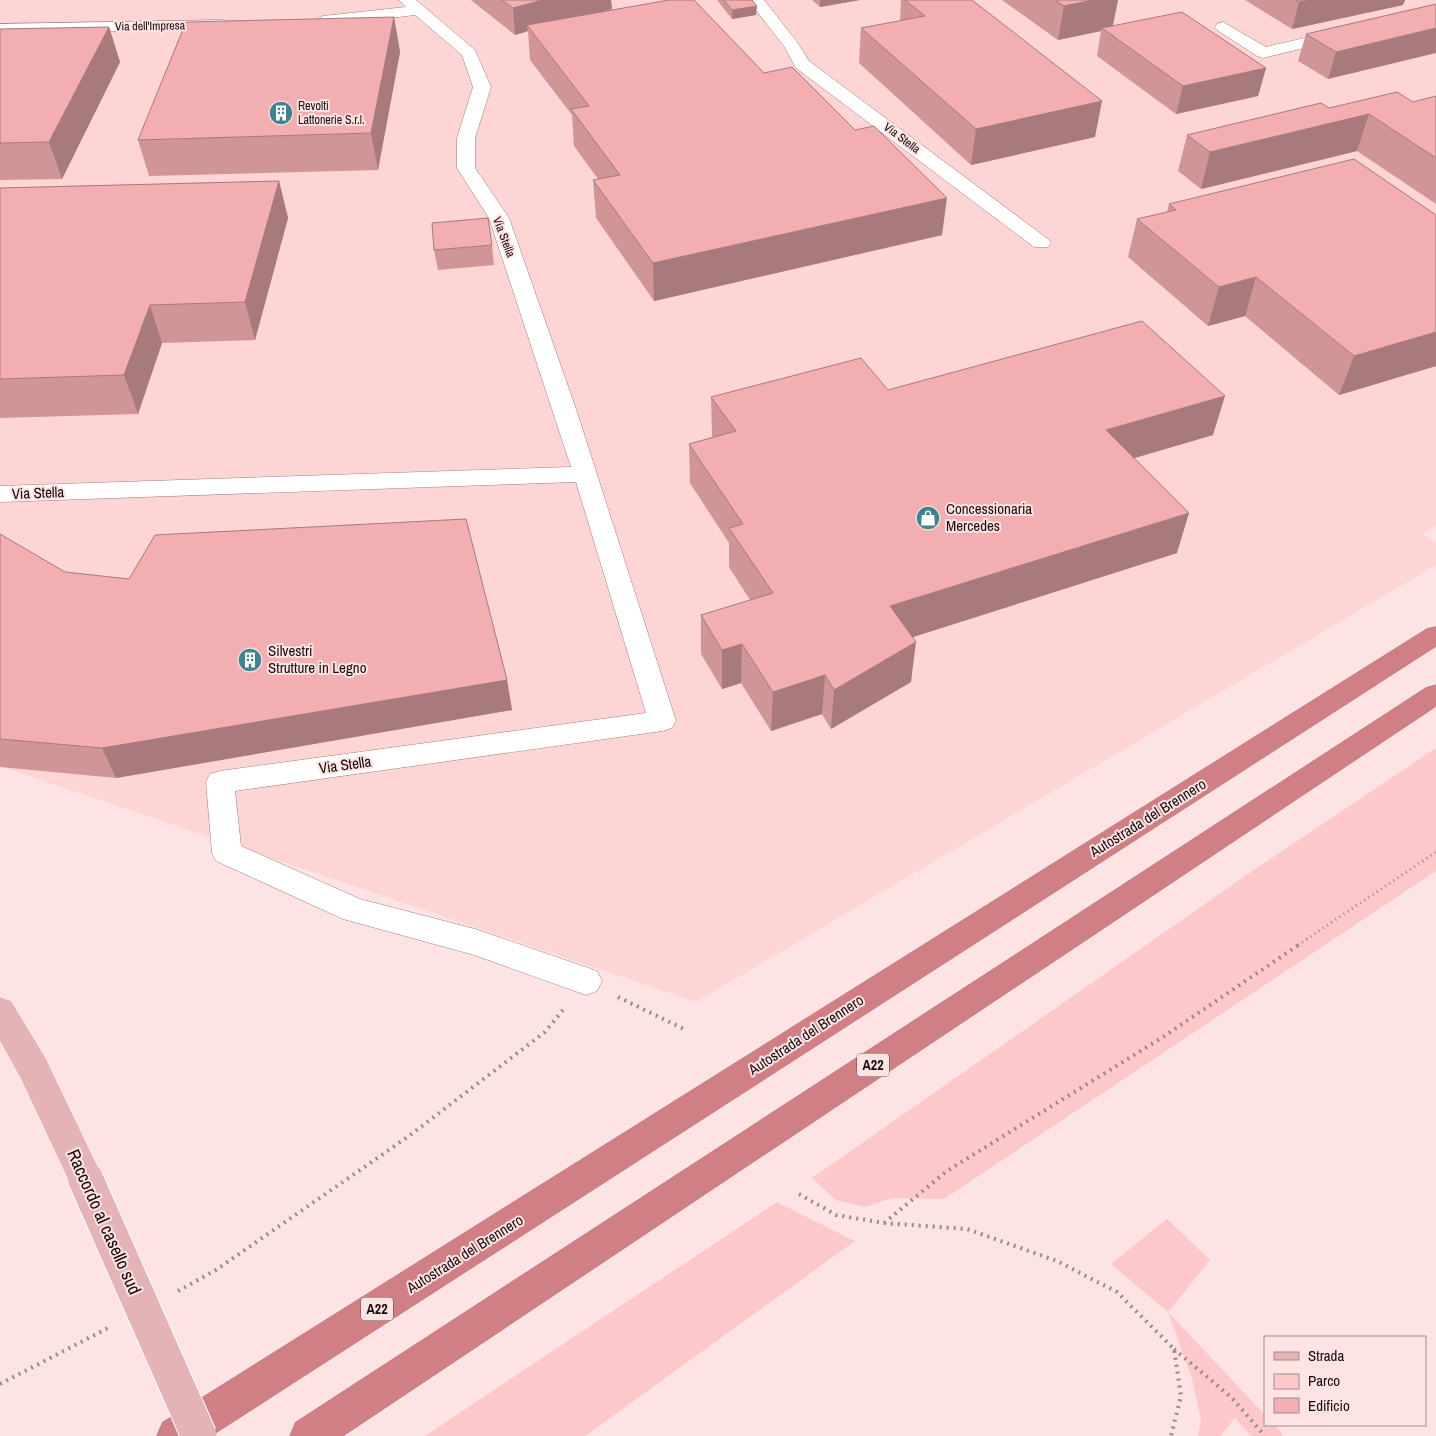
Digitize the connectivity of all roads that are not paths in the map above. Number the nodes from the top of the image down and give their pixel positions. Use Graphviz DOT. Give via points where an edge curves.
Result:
graph roads {
  1 [pos="756,0"];
  2 [pos="413,5"];
  3 [pos="307,22"];
  4 [pos="238,24"];
  5 [pos="1223,27"];
  6 [pos="0,29"];
  7 [pos="1359,30"];
  8 [pos="1042,243"];
  9 [pos="585,474"];
  10 [pos="0,494"];
  11 [pos="1436,635"];
  12 [pos="1436,694"];
  13 [pos="586,982"];
  14 [pos="0,1011"];
  15 [pos="176,1436"];
  16 [pos="199,1436"];
  17 [pos="309,1436"];
  1 -- 8 [label="street, Via Stella" via="802,64"];
  2 -- 3 [label="street"];
  2 -- 9 [label="street, Via Stella" via="469,53 482,87 466,138 466,168 499,218"];
  4 -- 6 [label="street, Via dell'Impresa"];
  5 -- 7 [label="street" via="1263,53"];
  9 -- 10 [label="street, Via Stella"];
  9 -- 13 [label="street, Via Stella" via="662,721 220,782 226,853 354,910 474,942"];
  11 -- 15 [label="highway, Autostrada del Brennero / A22"];
  12 -- 17 [label="highway, A22"];
  14 -- 16 [label="main road, Raccordo al casello sud, bridge" via="33,1068 86,1180"];
}
